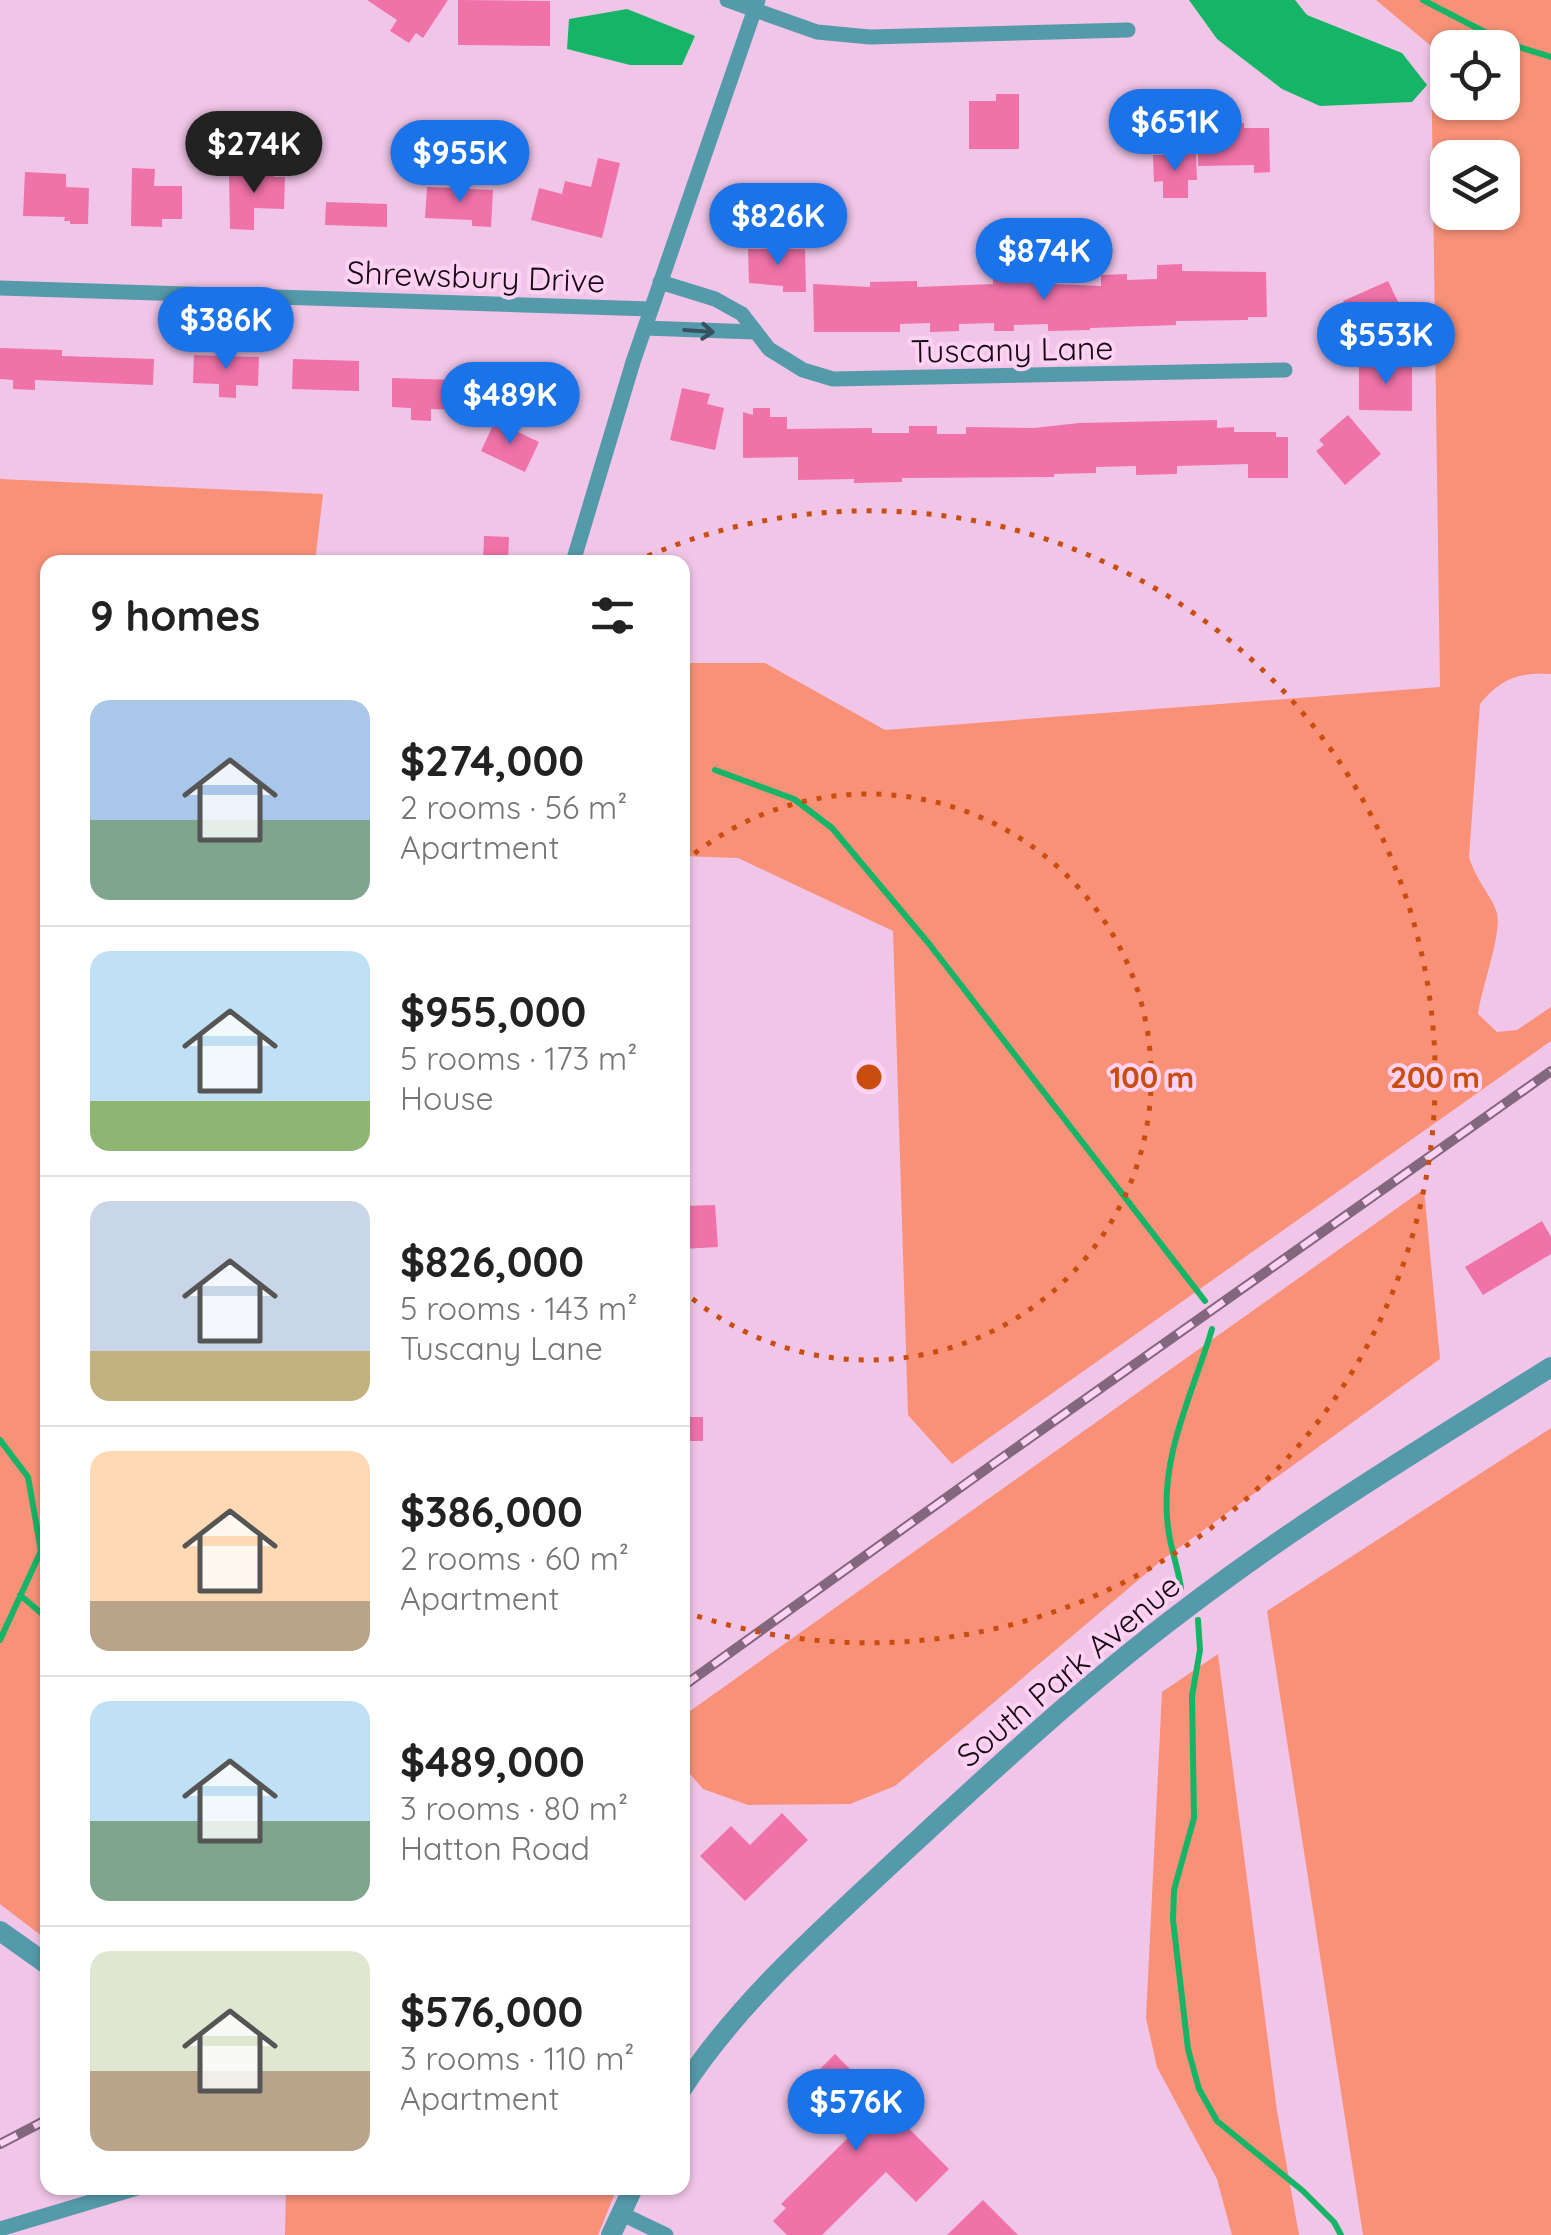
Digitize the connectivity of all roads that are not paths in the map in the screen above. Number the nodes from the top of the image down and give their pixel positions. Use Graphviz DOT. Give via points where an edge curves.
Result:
graph roads {
  1 [pos="728,0"];
  2 [pos="757,5"];
  3 [pos="1128,30"];
  4 [pos="660,282"];
  5 [pos="0,288"];
  6 [pos="651,310"];
  7 [pos="645,328"];
  8 [pos="754,332"];
  9 [pos="1286,370"];
  10 [pos="575,555"];
  11 [pos="1551,1367"];
  12 [pos="0,1931"];
  13 [pos="40,1958"];
  14 [pos="690,2078"];
  15 [pos="114,2195"];
  16 [pos="629,2195"];
  17 [pos="620,2213"];
  18 [pos="0,2229"];
  19 [pos="611,2235"];
  20 [pos="666,2235"];
  1 -- 2 [label="street"];
  2 -- 3 [label="street" via="817,32 870,36"];
  2 -- 4 [label="street"];
  4 -- 6 [label="street"];
  4 -- 8 [label="street, Tuscany Lane" via="716,299 742,314"];
  5 -- 6 [label="street, Shrewsbury Drive"];
  6 -- 7 [label="street"];
  7 -- 8 [label="street, one-way"];
  7 -- 10 [label="street"];
  8 -- 9 [label="street, Tuscany Lane" via="802,370 833,379"];
  11 -- 14 [label="street, South Park Avenue" via="1254,1558 1056,1713 806,1944"];
  12 -- 13 [label="street"];
  15 -- 18 [label="street"];
  16 -- 17 [label="street"];
  17 -- 19 [label="street"];
  17 -- 20 [label="street"];
}
